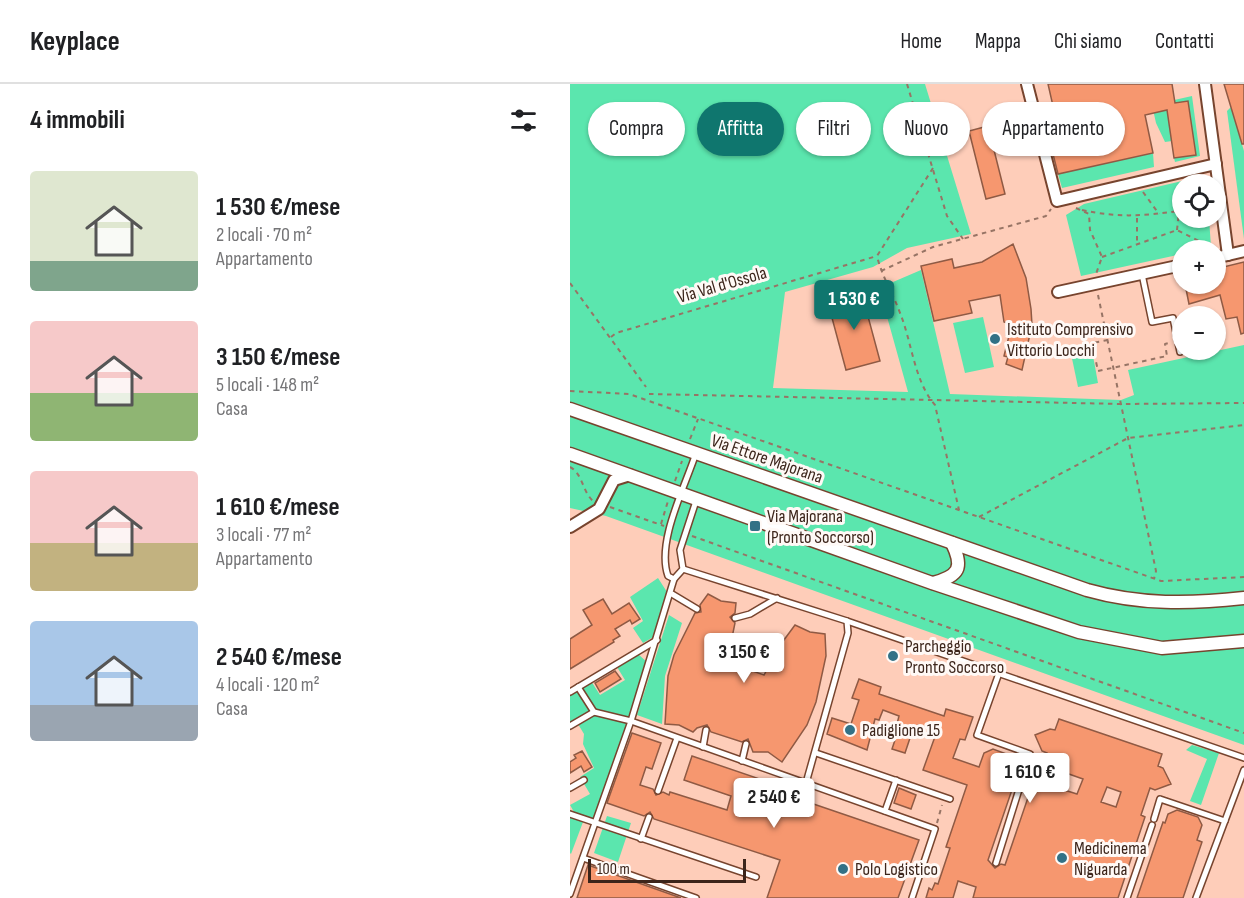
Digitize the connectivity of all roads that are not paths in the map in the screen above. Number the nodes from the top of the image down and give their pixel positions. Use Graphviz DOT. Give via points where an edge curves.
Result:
graph roads {
  1 [pos="1027,84"];
  2 [pos="1205,84"];
  3 [pos="1216,164"];
  4 [pos="1244,251"];
  5 [pos="1228,255"];
  6 [pos="1172,267"];
  7 [pos="1142,274"];
  8 [pos="1058,292"];
  9 [pos="1172,318"];
  10 [pos="570,409"];
  11 [pos="691,452"];
  12 [pos="570,454"];
  13 [pos="600,465"];
  14 [pos="630,476"];
  15 [pos="608,489"];
  16 [pos="682,494"];
  17 [pos="697,499"];
  18 [pos="570,527"];
  19 [pos="952,543"];
  20 [pos="683,569"];
  21 [pos="674,579"];
  22 [pos="932,583"];
  23 [pos="672,594"];
  24 [pos="777,598"];
  25 [pos="1244,598"];
  26 [pos="697,609"];
  27 [pos="735,618"];
  28 [pos="848,621"];
  29 [pos="657,640"];
  30 [pos="1241,643"];
  31 [pos="999,673"];
  32 [pos="578,687"];
  33 [pos="570,692"];
  34 [pos="594,712"];
  35 [pos="631,721"];
  36 [pos="570,726"];
  37 [pos="706,730"];
  38 [pos="677,738"];
  39 [pos="746,744"];
  40 [pos="703,747"];
  41 [pos="816,753"];
  42 [pos="1244,758"];
  43 [pos="742,761"];
  44 [pos="1244,773"];
  45 [pos="584,780"];
  46 [pos="896,780"];
  47 [pos="806,783"];
  48 [pos="570,788"];
  49 [pos="658,791"];
  50 [pos="947,798"];
  51 [pos="885,811"];
  52 [pos="570,814"];
  53 [pos="649,817"];
  54 [pos="1225,821"];
  55 [pos="595,824"];
  56 [pos="641,839"];
  57 [pos="583,858"];
  58 [pos="996,863"];
  59 [pos="573,874"];
  60 [pos="756,877"];
  61 [pos="570,894"];
  62 [pos="696,898"];
  63 [pos="912,898"];
  64 [pos="1127,898"];
  65 [pos="1196,898"];
  1 -- 3 [label="street" via="1057,201"];
  2 -- 3 [label="street"];
  3 -- 5 [label="street"];
  4 -- 5 [label="street"];
  6 -- 7 [label="street"];
  7 -- 8 [label="street"];
  7 -- 9 [label="lane" via="1152,322"];
  10 -- 11 [label="street, Via Ettore Majorana"];
  11 -- 16 [label="lane"];
  11 -- 19 [label="street, Via Ettore Majorana"];
  12 -- 13 [label="street"];
  13 -- 14 [label="street"];
  13 -- 15 [label="street" via="608,472"];
  14 -- 15 [label="street" via="614,480"];
  14 -- 16 [label="street"];
  15 -- 18 [label="street" via="599,509"];
  16 -- 17 [label="street"];
  16 -- 21 [label="lane" via="668,535 665,567"];
  17 -- 20 [label="lane" via="680,550"];
  17 -- 22 [label="street"];
  19 -- 22 [label="street" via="960,559 957,569 950,578"];
  19 -- 25 [label="street, Via Ettore Majorana" via="1122,599 1176,603"];
  20 -- 21 [label="lane"];
  20 -- 24 [label="lane"];
  21 -- 23 [label="lane"];
  22 -- 30 [label="street" via="1102,637 1162,648"];
  23 -- 26 [label="lane"];
  23 -- 29 [label="lane"];
  24 -- 27 [label="lane"];
  24 -- 28 [label="lane"];
  28 -- 31 [label="lane"];
  28 -- 41 [label="lane"];
  29 -- 32 [label="lane"];
  29 -- 35 [label="lane"];
  31 -- 42 [label="lane"];
  31 -- 58 [label="lane" via="977,735 1030,754"];
  32 -- 33 [label="lane"];
  32 -- 34 [label="lane"];
  34 -- 35 [label="lane"];
  34 -- 36 [label="lane"];
  35 -- 38 [label="lane"];
  35 -- 55 [label="lane"];
  37 -- 40 [label="lane"];
  38 -- 40 [label="lane"];
  38 -- 49 [label="lane"];
  39 -- 43 [label="lane"];
  40 -- 43 [label="lane"];
  41 -- 46 [label="lane"];
  41 -- 47 [label="lane"];
  43 -- 47 [label="lane"];
  44 -- 54 [label="lane"];
  45 -- 48 [label="lane"];
  46 -- 50 [label="lane"];
  46 -- 51 [label="lane"];
  47 -- 51 [label="lane"];
  51 -- 63 [label="lane" via="935,829"];
  52 -- 55 [label="lane"];
  53 -- 56 [label="lane"];
  54 -- 64 [label="lane" via="1160,800"];
  54 -- 65 [label="lane"];
  55 -- 56 [label="lane"];
  55 -- 57 [label="lane"];
  56 -- 60 [label="lane"];
  57 -- 59 [label="lane"];
  57 -- 62 [label="lane"];
  59 -- 61 [label="lane"];
}
